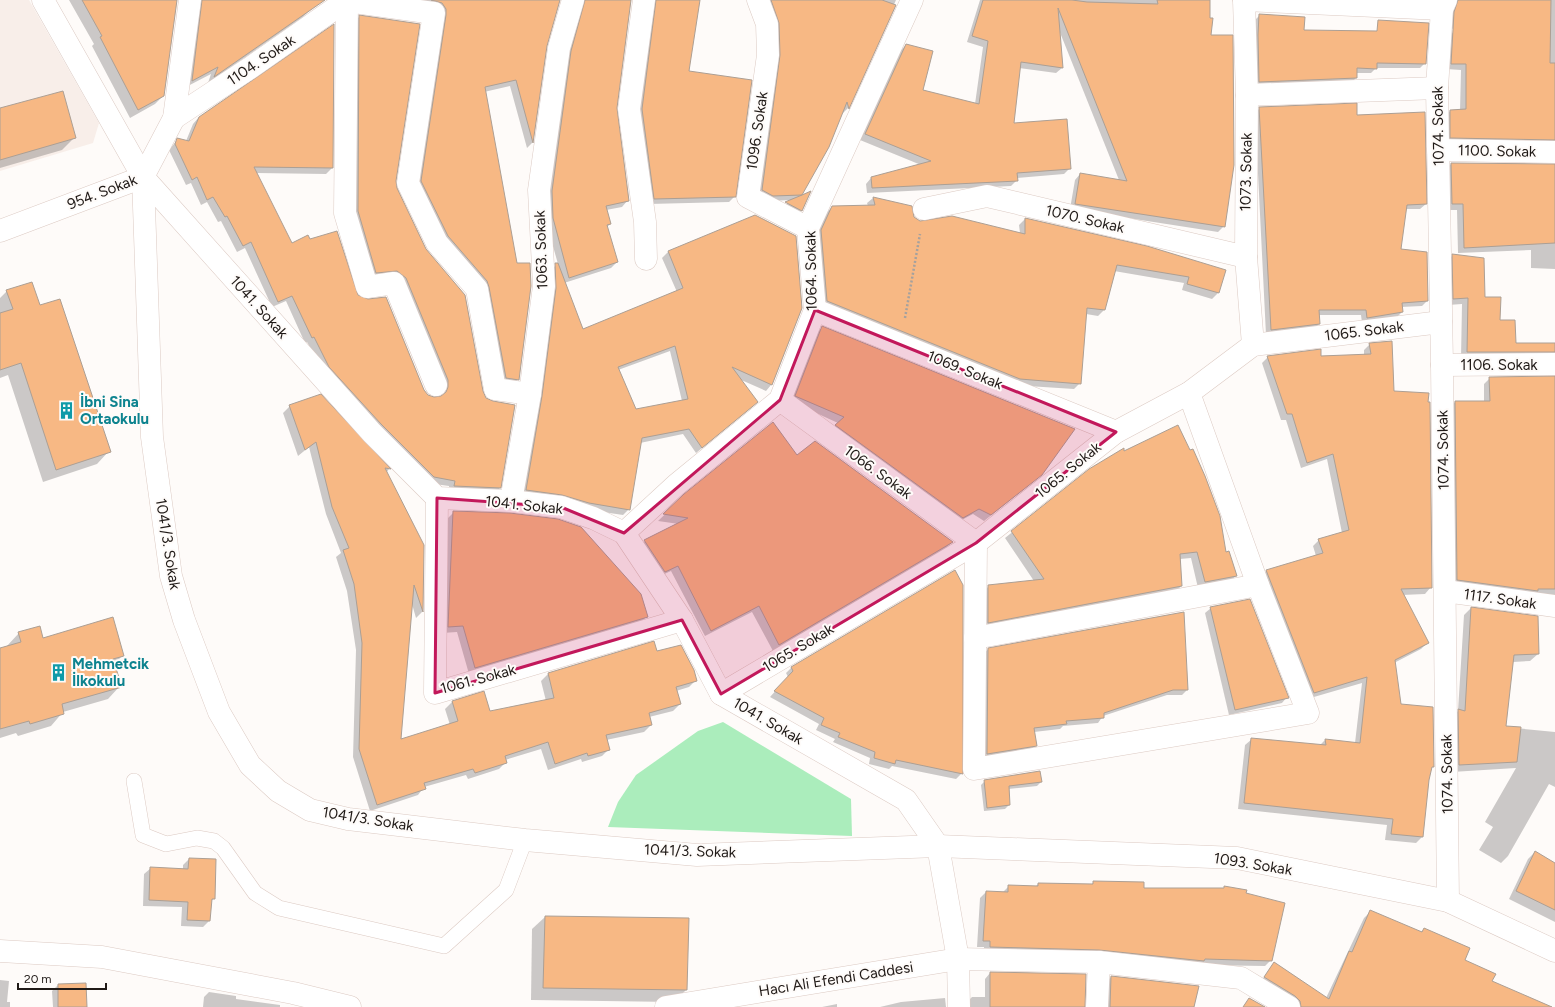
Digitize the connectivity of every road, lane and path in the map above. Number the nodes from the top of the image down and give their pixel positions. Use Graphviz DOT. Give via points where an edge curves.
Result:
graph roads {
  1 [pos="43,0"];
  2 [pos="190,0"];
  3 [pos="347,0"];
  4 [pos="573,0"];
  5 [pos="644,0"];
  6 [pos="758,0"];
  7 [pos="912,0"];
  8 [pos="1244,0"];
  9 [pos="1444,5"];
  10 [pos="1437,88"];
  11 [pos="1247,95"];
  12 [pos="174,118"];
  13 [pos="1438,150"];
  14 [pos="1555,152"];
  15 [pos="143,177"];
  16 [pos="924,209"];
  17 [pos="808,228"];
  18 [pos="0,231"];
  19 [pos="1246,257"];
  20 [pos="646,259"];
  21 [pos="815,310"];
  22 [pos="1442,322"];
  23 [pos="901,344"];
  24 [pos="1253,345"];
  25 [pos="1555,364"];
  26 [pos="1442,365"];
  27 [pos="436,385"];
  28 [pos="1189,393"];
  29 [pos="530,394"];
  30 [pos="780,400"];
  31 [pos="1116,432"];
  32 [pos="437,498"];
  33 [pos="511,501"];
  34 [pos="624,533"];
  35 [pos="976,543"];
  36 [pos="1258,585"];
  37 [pos="1445,591"];
  38 [pos="1555,606"];
  39 [pos="682,620"];
  40 [pos="975,638"];
  41 [pos="721,694"];
  42 [pos="134,781"];
  43 [pos="525,840"];
  44 [pos="938,846"];
  45 [pos="1448,901"];
  46 [pos="0,951"];
  47 [pos="1555,951"];
  48 [pos="958,959"];
  49 [pos="1099,962"];
  50 [pos="292,1000"];
  51 [pos="350,1007"];
  52 [pos="666,1007"];
  53 [pos="959,1007"];
  54 [pos="1097,1007"];
  55 [pos="1289,1007"];
  1 -- 15 [label="street, 1041. Sokak"];
  2 -- 12 [label="street, 954. Sokak"];
  3 -- 12 [label="street, 1104. Sokak"];
  3 -- 27 [label="street" via="345,213 367,287 394,283"];
  3 -- 29 [label="street" via="434,13 408,182 437,243 477,290 495,389"];
  4 -- 29 [label="street, 1063. Sokak" via="559,48 539,190 544,286"];
  5 -- 20 [label="street" via="628,110 645,222"];
  6 -- 17 [label="street, 1096. Sokak" via="767,24 768,55 748,197"];
  7 -- 17 [label="street, 1064. Sokak"];
  8 -- 9 [label="street"];
  8 -- 11 [label="street, 1073. Sokak"];
  9 -- 10 [label="street, 1074. Sokak"];
  10 -- 11 [label="street"];
  10 -- 13 [label="street, 1074. Sokak"];
  11 -- 19 [label="street, 1073. Sokak"];
  12 -- 15 [label="street, 954. Sokak"];
  13 -- 14 [label="street, 1100. Sokak"];
  13 -- 22 [label="street, 1074. Sokak"];
  15 -- 18 [label="street, 954. Sokak"];
  15 -- 32 [label="street, 1041. Sokak" via="372,433"];
  15 -- 43 [label="street, 1041/3. Sokak" via="152,437 171,576 184,620 219,712 250,765 278,791 310,810 348,819"];
  16 -- 19 [label="street, 1070. Sokak" via="987,196"];
  16 -- 23 [label="path"];
  17 -- 21 [label="street, 1064. Sokak"];
  19 -- 24 [label="street, 1073. Sokak"];
  21 -- 23 [label="street, 1069. Sokak"];
  21 -- 30 [label="street, 1064. Sokak"];
  22 -- 24 [label="street, 1065. Sokak"];
  22 -- 26 [label="street, 1074. Sokak"];
  23 -- 31 [label="street, 1069. Sokak"];
  24 -- 28 [label="street, 1065. Sokak"];
  25 -- 26 [label="street, 1106. Sokak"];
  26 -- 37 [label="street, 1074. Sokak"];
  28 -- 31 [label="street, 1065. Sokak"];
  28 -- 36 [label="street"];
  29 -- 33 [label="street, 1063. Sokak"];
  30 -- 34 [label="street, 1064. Sokak" via="676,485"];
  30 -- 35 [label="street, 1066. Sokak"];
  31 -- 35 [label="street, 1065. Sokak"];
  32 -- 33 [label="street, 1041. Sokak"];
  32 -- 39 [label="street, 1061. Sokak" via="434,693"];
  33 -- 34 [label="street, 1041. Sokak" via="561,507 594,518"];
  34 -- 39 [label="street, 1041. Sokak"];
  35 -- 40 [label="street"];
  35 -- 41 [label="street, 1065. Sokak"];
  36 -- 40 [label="street"];
  36 -- 40 [label="street" via="1308,713 974,769"];
  37 -- 38 [label="street, 1117. Sokak"];
  37 -- 45 [label="street, 1074. Sokak"];
  39 -- 41 [label="street, 1041. Sokak"];
  41 -- 44 [label="street, 1041. Sokak" via="906,800"];
  42 -- 43 [label="lane" via="143,835 166,844 196,838 214,841 223,848 255,893 278,908 444,946 506,890"];
  43 -- 44 [label="street, 1041/3. Sokak" via="697,855"];
  44 -- 45 [label="street, 1093. Sokak" via="1237,858"];
  44 -- 48 [label="street, 1041. Sokak"];
  45 -- 47 [label="street, 1093. Sokak"];
  46 -- 50 [label="street" via="102,957"];
  48 -- 49 [label="street"];
  48 -- 52 [label="street, Hacı Ali Efendi Caddesi"];
  48 -- 53 [label="street, 1041. Sokak"];
  49 -- 54 [label="street"];
  49 -- 55 [label="street" via="1241,978"];
  50 -- 51 [label="street"];
}
